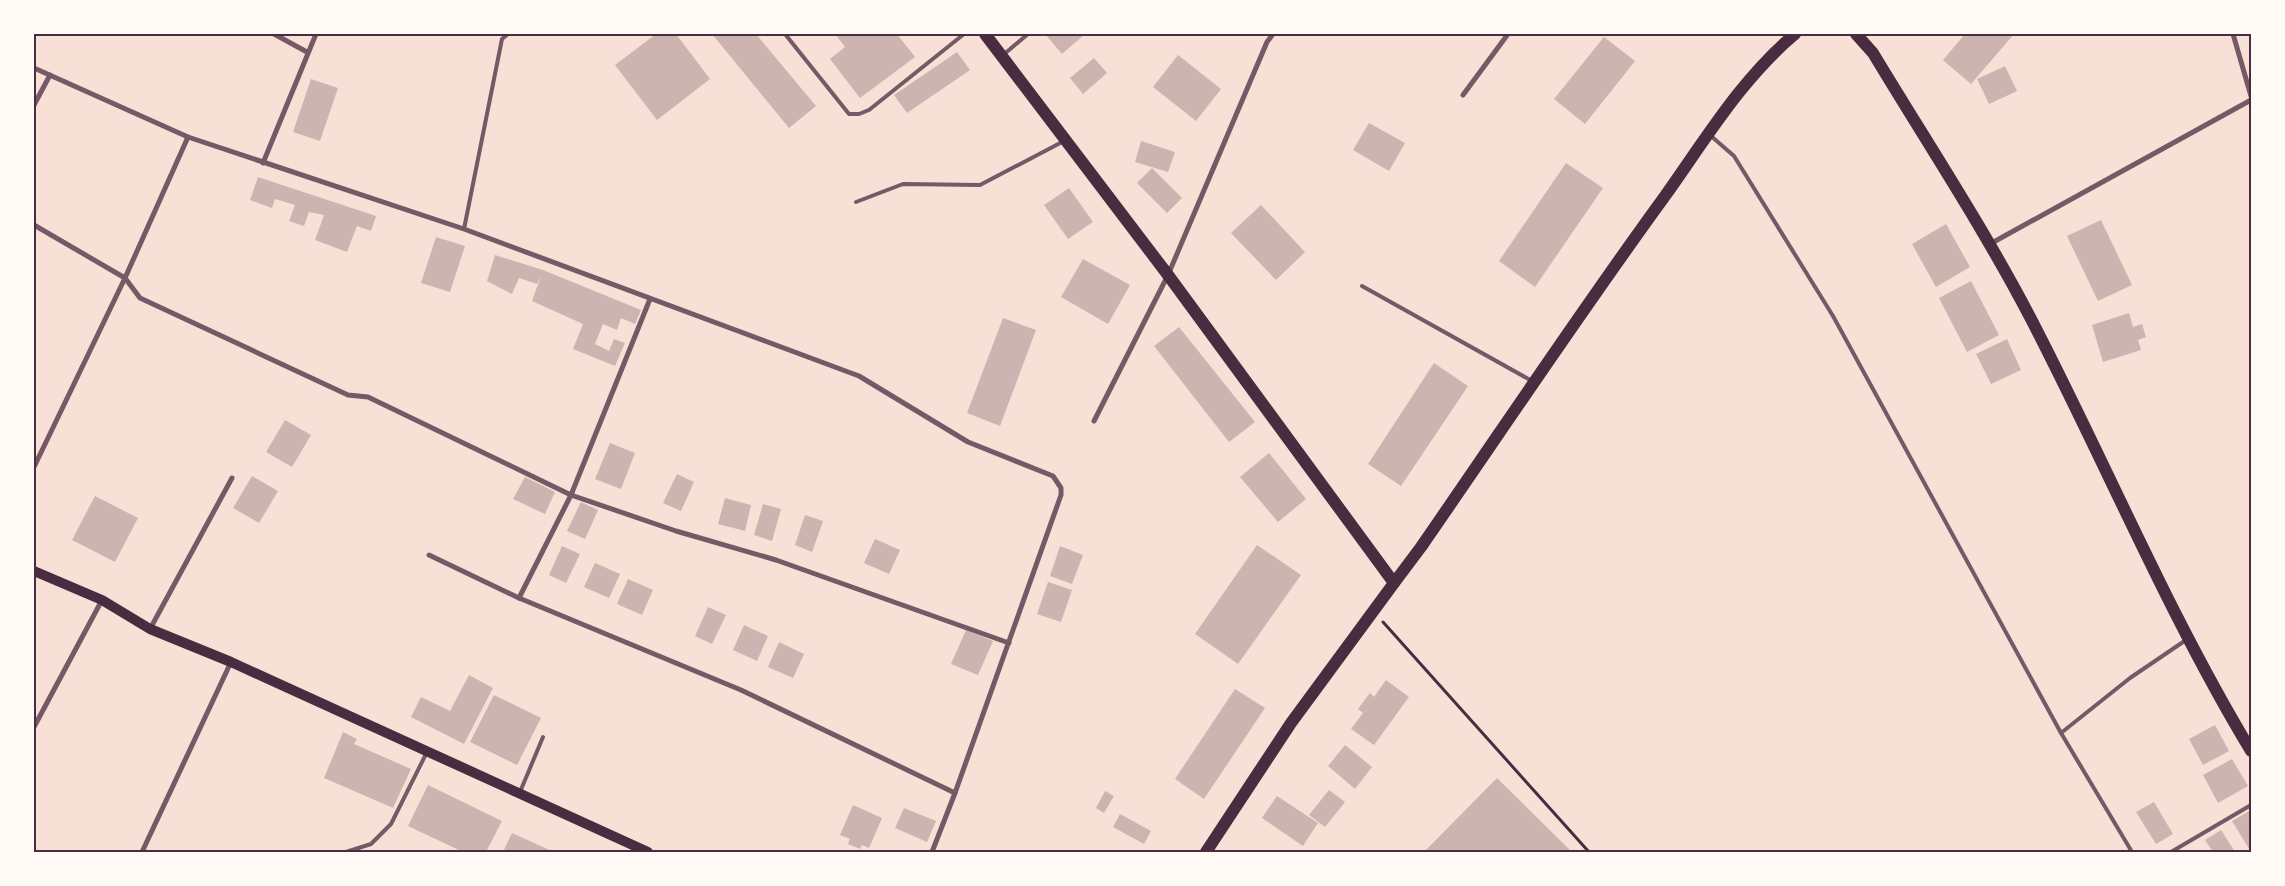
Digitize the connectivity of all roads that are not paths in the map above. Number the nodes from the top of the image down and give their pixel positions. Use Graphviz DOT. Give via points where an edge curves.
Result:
graph roads {
  1 [pos="274,34"];
  2 [pos="316,34"];
  3 [pos="508,34"];
  4 [pos="785,34"];
  5 [pos="964,34"];
  6 [pos="985,34"];
  7 [pos="1028,34"];
  8 [pos="1273,34"];
  9 [pos="1508,34"];
  10 [pos="1795,34"];
  11 [pos="1856,34"];
  12 [pos="2233,34"];
  13 [pos="307,52"];
  14 [pos="1001,56"];
  15 [pos="34,68"];
  16 [pos="50,75"];
  17 [pos="1463,95"];
  18 [pos="2251,96"];
  19 [pos="2251,100"];
  20 [pos="34,105"];
  21 [pos="1709,135"];
  22 [pos="188,138"];
  23 [pos="1065,140"];
  24 [pos="263,163"];
  25 [pos="856,202"];
  26 [pos="34,225"];
  27 [pos="464,229"];
  28 [pos="1990,244"];
  29 [pos="1168,275"];
  30 [pos="125,278"];
  31 [pos="1362,286"];
  32 [pos="650,299"];
  33 [pos="1534,382"];
  34 [pos="1094,421"];
  35 [pos="34,466"];
  36 [pos="232,478"];
  37 [pos="571,495"];
  38 [pos="429,555"];
  39 [pos="34,571"];
  40 [pos="1394,583"];
  41 [pos="519,598"];
  42 [pos="102,600"];
  43 [pos="150,629"];
  44 [pos="2188,639"];
  45 [pos="1009,643"];
  46 [pos="231,662"];
  47 [pos="34,727"];
  48 [pos="2061,733"];
  49 [pos="543,737"];
  50 [pos="2251,751"];
  51 [pos="427,752"];
  52 [pos="955,793"];
  53 [pos="519,794"];
  54 [pos="2251,804"];
  55 [pos="142,852"];
  56 [pos="346,852"];
  57 [pos="648,852"];
  58 [pos="932,852"];
  59 [pos="1206,852"];
  60 [pos="2132,852"];
  61 [pos="2171,852"];
  1 -- 13 [label="street"];
  2 -- 13 [label="street"];
  3 -- 27 [label="lane" via="502,39"];
  4 -- 5 [label="lane" via="849,114 859,114 869,110"];
  6 -- 14 [label="main road"];
  7 -- 14 [label="lane"];
  8 -- 29 [label="street"];
  9 -- 17 [label="street"];
  10 -- 21 [label="main road" via="1762,66"];
  11 -- 28 [label="main road" via="1873,53"];
  12 -- 18 [label="street"];
  13 -- 24 [label="street"];
  14 -- 23 [label="main road"];
  15 -- 16 [label="street"];
  16 -- 20 [label="street"];
  16 -- 22 [label="street"];
  19 -- 28 [label="street"];
  21 -- 33 [label="main road"];
  21 -- 48 [label="lane" via="1734,156 1834,316"];
  22 -- 24 [label="street"];
  22 -- 30 [label="street"];
  23 -- 25 [label="lane" via="980,185 904,184"];
  23 -- 29 [label="main road"];
  24 -- 27 [label="street"];
  26 -- 30 [label="street"];
  27 -- 32 [label="street"];
  28 -- 44 [label="main road" via="2030,317"];
  29 -- 34 [label="street"];
  29 -- 40 [label="main road"];
  30 -- 35 [label="street"];
  30 -- 37 [label="street" via="140,298 348,395 368,397"];
  31 -- 33 [label="lane"];
  32 -- 37 [label="street"];
  32 -- 45 [label="street" via="859,376 968,442 1053,476 1061,488 1061,495"];
  33 -- 40 [label="main road"];
  36 -- 43 [label="street"];
  37 -- 41 [label="street"];
  37 -- 45 [label="street" via="676,531 776,560"];
  38 -- 41 [label="street"];
  39 -- 42 [label="main road"];
  40 -- 59 [label="main road" via="1291,723"];
  41 -- 52 [label="street" via="741,690"];
  42 -- 43 [label="main road"];
  42 -- 47 [label="street"];
  43 -- 46 [label="main road"];
  44 -- 48 [label="lane" via="2130,678"];
  44 -- 50 [label="main road"];
  45 -- 52 [label="street"];
  46 -- 51 [label="main road"];
  46 -- 55 [label="street"];
  48 -- 60 [label="lane"];
  49 -- 53 [label="lane"];
  51 -- 53 [label="main road"];
  51 -- 56 [label="lane" via="391,824 371,844"];
  52 -- 58 [label="street"];
  53 -- 57 [label="main road"];
  54 -- 61 [label="lane"];
}
